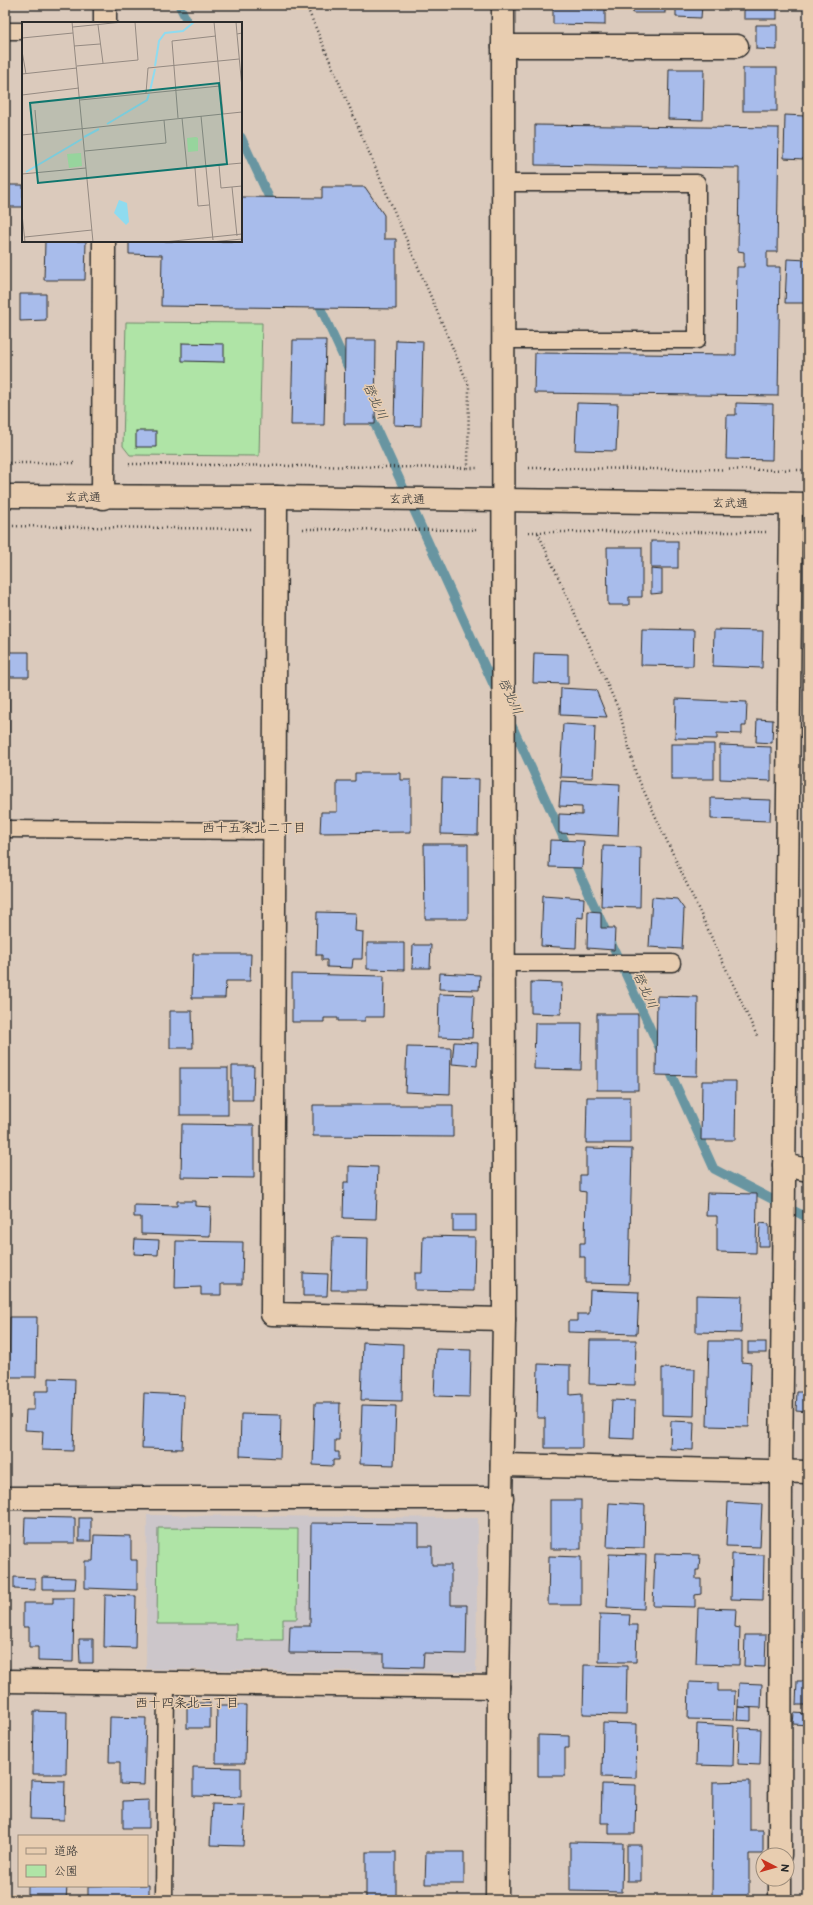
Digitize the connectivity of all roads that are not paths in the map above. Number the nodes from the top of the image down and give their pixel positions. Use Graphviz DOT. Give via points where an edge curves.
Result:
graph roads {
  1 [pos="105,5"];
  2 [pos="503,5"];
  3 [pos="105,22"];
  4 [pos="5,31"];
  5 [pos="22,31"];
  6 [pos="503,46"];
  7 [pos="737,46"];
  8 [pos="503,183"];
  9 [pos="104,242"];
  10 [pos="503,340"];
  11 [pos="5,496"];
  12 [pos="276,497"];
  13 [pos="103,498"];
  14 [pos="502,500"];
  15 [pos="800,504"];
  16 [pos="5,829"];
  17 [pos="275,831"];
  18 [pos="505,963"];
  19 [pos="672,963"];
  20 [pos="784,1165"];
  21 [pos="808,1170"];
  22 [pos="504,1319"];
  23 [pos="502,1465"];
  24 [pos="781,1471"];
  25 [pos="808,1472"];
  26 [pos="5,1498"];
  27 [pos="502,1498"];
  28 [pos="5,1681"];
  29 [pos="166,1683"];
  30 [pos="498,1687"];
  31 [pos="780,1847"];
  32 [pos="780,1887"];
  33 [pos="164,1900"];
  34 [pos="497,1900"];
  35 [pos="780,1900"];
  1 -- 3 [label="street"];
  2 -- 6 [label="street"];
  4 -- 5 [label="lane"];
  6 -- 7 [label="street"];
  6 -- 8 [label="street"];
  8 -- 10 [label="street"];
  8 -- 10 [label="lane" via="697,183 697,340"];
  9 -- 13 [label="street"];
  10 -- 14 [label="street"];
  11 -- 13 [label="street, 玄武通"];
  12 -- 13 [label="street, 玄武通"];
  12 -- 14 [label="street, 玄武通"];
  12 -- 17 [label="street"];
  14 -- 15 [label="street, 玄武通"];
  14 -- 18 [label="street"];
  15 -- 20 [label="street" via="791,532"];
  16 -- 17 [label="lane"];
  17 -- 22 [label="street" via="272,1314"];
  18 -- 19 [label="lane"];
  18 -- 22 [label="street"];
  20 -- 21 [label="street"];
  20 -- 24 [label="street"];
  22 -- 23 [label="street"];
  23 -- 24 [label="street"];
  23 -- 27 [label="street"];
  24 -- 25 [label="street"];
  24 -- 31 [label="street"];
  26 -- 27 [label="street"];
  27 -- 30 [label="street"];
  28 -- 29 [label="street"];
  29 -- 30 [label="street"];
  29 -- 33 [label="lane"];
  30 -- 34 [label="street"];
  32 -- 35 [label="street"];
}
